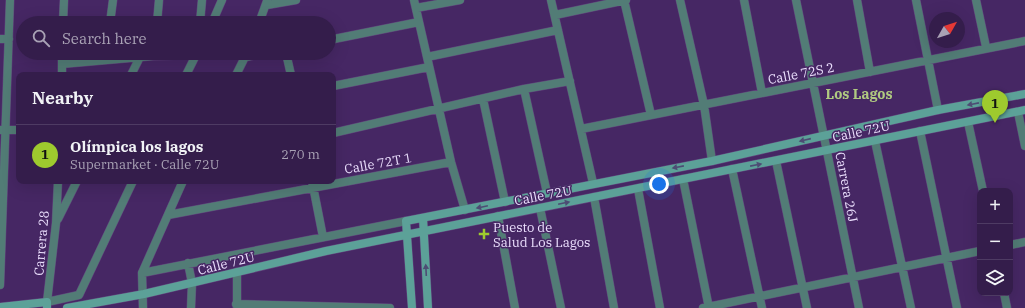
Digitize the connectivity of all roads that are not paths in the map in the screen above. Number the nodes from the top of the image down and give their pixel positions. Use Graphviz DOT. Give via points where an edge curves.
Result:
graph roads {
  1 [pos="10,0"];
  2 [pos="64,0"];
  3 [pos="113,0"];
  4 [pos="159,0"];
  5 [pos="202,0"];
  6 [pos="222,0"];
  7 [pos="296,0"];
  8 [pos="460,0"];
  9 [pos="551,0"];
  10 [pos="625,0"];
  11 [pos="680,0"];
  12 [pos="744,0"];
  13 [pos="796,0"];
  14 [pos="857,0"];
  15 [pos="916,0"];
  16 [pos="976,0"];
  17 [pos="267,2"];
  18 [pos="415,4"];
  19 [pos="555,15"];
  20 [pos="64,16"];
  21 [pos="111,16"];
  22 [pos="158,16"];
  23 [pos="201,16"];
  24 [pos="215,16"];
  25 [pos="262,16"];
  26 [pos="419,22"];
  27 [pos="558,30"];
  28 [pos="0,38"];
  29 [pos="9,39"];
  30 [pos="336,39"];
  31 [pos="1025,41"];
  32 [pos="986,47"];
  33 [pos="427,57"];
  34 [pos="62,60"];
  35 [pos="84,60"];
  36 [pos="138,60"];
  37 [pos="194,60"];
  38 [pos="244,60"];
  39 [pos="288,60"];
  40 [pos="928,60"];
  41 [pos="62,64"];
  42 [pos="429,67"];
  43 [pos="62,72"];
  44 [pos="132,72"];
  45 [pos="188,72"];
  46 [pos="238,72"];
  47 [pos="290,72"];
  48 [pos="870,72"];
  49 [pos="570,81"];
  50 [pos="4,82"];
  51 [pos="813,83"];
  52 [pos="336,85"];
  53 [pos="524,90"];
  54 [pos="762,93"];
  55 [pos="1025,94"];
  56 [pos="483,99"];
  57 [pos="704,105"];
  58 [pos="439,110"];
  59 [pos="938,110"];
  60 [pos="1022,111"];
  61 [pos="651,115"];
  62 [pos="968,122"];
  63 [pos="582,129"];
  64 [pos="3,130"];
  65 [pos="16,130"];
  66 [pos="920,131"];
  67 [pos="336,133"];
  68 [pos="825,135"];
  69 [pos="875,140"];
  70 [pos="1025,146"];
  71 [pos="828,150"];
  72 [pos="712,160"];
  73 [pos="776,161"];
  74 [pos="451,162"];
  75 [pos="732,169"];
  76 [pos="336,180"];
  77 [pos="683,180"];
  78 [pos="593,183"];
  79 [pos="58,184"];
  80 [pos="76,184"];
  81 [pos="132,184"];
  82 [pos="182,184"];
  83 [pos="312,184"];
  84 [pos="981,188"];
  85 [pos="638,189"];
  86 [pos="547,193"];
  87 [pos="594,197"];
  88 [pos="505,202"];
  89 [pos="540,208"];
  90 [pos="465,210"];
  91 [pos="168,215"];
  92 [pos="498,216"];
  93 [pos="423,218"];
  94 [pos="406,221"];
  95 [pos="56,223"];
  96 [pos="424,231"];
  97 [pos="408,236"];
  98 [pos="323,237"];
  99 [pos="1025,242"];
  100 [pos="1013,244"];
  101 [pos="977,252"];
  102 [pos="946,258"];
  103 [pos="188,263"];
  104 [pos="902,267"];
  105 [pos="238,272"];
  106 [pos="142,273"];
  107 [pos="852,278"];
  108 [pos="192,283"];
  109 [pos="0,285"];
  110 [pos="803,287"];
  111 [pos="144,294"];
  112 [pos="1005,296"];
  113 [pos="760,297"];
  114 [pos="47,305"];
  115 [pos="92,305"];
  116 [pos="236,306"];
  117 [pos="0,307"];
  118 [pos="71,308"];
  119 [pos="143,308"];
  120 [pos="191,308"];
  121 [pos="390,308"];
  122 [pos="412,308"];
  123 [pos="428,308"];
  124 [pos="515,308"];
  125 [pos="561,308"];
  126 [pos="614,308"];
  127 [pos="660,308"];
  128 [pos="707,308"];
  129 [pos="762,308"];
  130 [pos="807,308"];
  131 [pos="859,308"];
  132 [pos="911,308"];
  133 [pos="957,308"];
  134 [pos="1007,308"];
  1 -- 29 [label="street"];
  2 -- 20 [label="street"];
  3 -- 21 [label="street"];
  4 -- 22 [label="street"];
  5 -- 23 [label="street"];
  6 -- 24 [label="street"];
  7 -- 17 [label="street"];
  8 -- 18 [label="street"];
  9 -- 19 [label="street"];
  10 -- 19 [label="street"];
  10 -- 61 [label="street"];
  11 -- 57 [label="street"];
  12 -- 54 [label="street"];
  13 -- 51 [label="street, Carrera 26J"];
  14 -- 48 [label="street"];
  15 -- 40 [label="street"];
  16 -- 32 [label="street"];
  17 -- 25 [label="street"];
  18 -- 26 [label="street"];
  19 -- 27 [label="street"];
  26 -- 30 [label="street"];
  26 -- 33 [label="street"];
  27 -- 33 [label="street"];
  27 -- 49 [label="street"];
  28 -- 29 [label="street"];
  29 -- 50 [label="street"];
  31 -- 32 [label="street, Calle 72S 2"];
  32 -- 40 [label="street, Calle 72S 2"];
  33 -- 42 [label="street"];
  34 -- 41 [label="street"];
  35 -- 41 [label="street"];
  36 -- 44 [label="street"];
  37 -- 45 [label="street"];
  38 -- 46 [label="street"];
  39 -- 47 [label="street"];
  40 -- 48 [label="street, Calle 72S 2"];
  40 -- 59 [label="street"];
  41 -- 43 [label="street"];
  42 -- 52 [label="street"];
  42 -- 58 [label="street"];
  48 -- 51 [label="street, Calle 72S 2"];
  49 -- 53 [label="street"];
  49 -- 63 [label="street"];
  50 -- 64 [label="street"];
  51 -- 54 [label="street, Calle 72S 2"];
  51 -- 68 [label="street, Carrera 26J"];
  53 -- 56 [label="street"];
  53 -- 86 [label="street"];
  54 -- 57 [label="street, Calle 72S 2"];
  55 -- 59 [label="street, Calle 72U, one-way"];
  56 -- 58 [label="street"];
  56 -- 88 [label="street"];
  57 -- 61 [label="street, Calle 72S 2"];
  57 -- 72 [label="street"];
  58 -- 67 [label="street"];
  58 -- 74 [label="street"];
  59 -- 68 [label="street, Calle 72U"];
  60 -- 62 [label="street, Calle 72U"];
  60 -- 70 [label="street"];
  61 -- 63 [label="street, Calle 72S 2"];
  62 -- 66 [label="street, Calle 72U"];
  62 -- 84 [label="street"];
  63 -- 78 [label="street"];
  64 -- 65 [label="street"];
  64 -- 109 [label="street"];
  66 -- 69 [label="street, Calle 72U"];
  66 -- 102 [label="street"];
  68 -- 71 [label="street, Carrera 26J"];
  68 -- 72 [label="street, Calle 72U, one-way"];
  69 -- 71 [label="street, Calle 72U"];
  69 -- 104 [label="street"];
  71 -- 73 [label="street, Calle 72U"];
  71 -- 107 [label="street, Carrera 26J"];
  72 -- 78 [label="street, Calle 72U, one-way"];
  75 -- 73 [label="street, Calle 72U, one-way"];
  73 -- 110 [label="street"];
  74 -- 76 [label="street, Calle 72T 1"];
  74 -- 90 [label="street"];
  75 -- 77 [label="street, Calle 72U"];
  75 -- 113 [label="street"];
  77 -- 85 [label="street, Calle 72U"];
  77 -- 128 [label="street"];
  78 -- 86 [label="street, Calle 72U"];
  79 -- 95 [label="street, Carrera 28"];
  80 -- 95 [label="street"];
  81 -- 114 [label="street" via="79,295"];
  82 -- 91 [label="street"];
  83 -- 91 [label="street, Calle 72T 1"];
  83 -- 98 [label="street"];
  85 -- 87 [label="street, Calle 72U"];
  85 -- 127 [label="street"];
  86 -- 88 [label="street, Calle 72U"];
  89 -- 87 [label="street, Calle 72U, one-way"];
  87 -- 126 [label="street"];
  88 -- 90 [label="street, Calle 72U, one-way"];
  89 -- 92 [label="street, Calle 72U"];
  89 -- 125 [label="street"];
  90 -- 93 [label="street, Calle 72U"];
  91 -- 106 [label="street"];
  92 -- 96 [label="street, Calle 72U"];
  92 -- 124 [label="street"];
  93 -- 94 [label="street, Calle 72U"];
  93 -- 96 [label="street"];
  94 -- 97 [label="street"];
  94 -- 98 [label="street, Calle 72U"];
  95 -- 114 [label="street, Carrera 28"];
  96 -- 97 [label="street, Calle 72U"];
  123 -- 96 [label="street, one-way"];
  97 -- 105 [label="street, Calle 72U" via="326,251"];
  97 -- 122 [label="street"];
  98 -- 103 [label="street, Calle 72U"];
  99 -- 100 [label="street"];
  101 -- 102 [label="street"];
  102 -- 104 [label="street"];
  102 -- 133 [label="street"];
  103 -- 106 [label="street, Calle 72U"];
  103 -- 108 [label="street"];
  104 -- 107 [label="street"];
  104 -- 132 [label="street"];
  105 -- 108 [label="street, Calle 72U"];
  105 -- 116 [label="street"];
  106 -- 111 [label="street"];
  107 -- 110 [label="street"];
  107 -- 131 [label="street, Carrera 26J"];
  108 -- 111 [label="street, Calle 72U"];
  108 -- 120 [label="street"];
  110 -- 113 [label="street"];
  110 -- 130 [label="street"];
  111 -- 115 [label="street, Calle 72U"];
  111 -- 119 [label="street"];
  112 -- 134 [label="street"];
  113 -- 128 [label="street"];
  113 -- 129 [label="street"];
  114 -- 117 [label="street"];
  115 -- 118 [label="street, Calle 72U"];
  116 -- 121 [label="street"];
}
